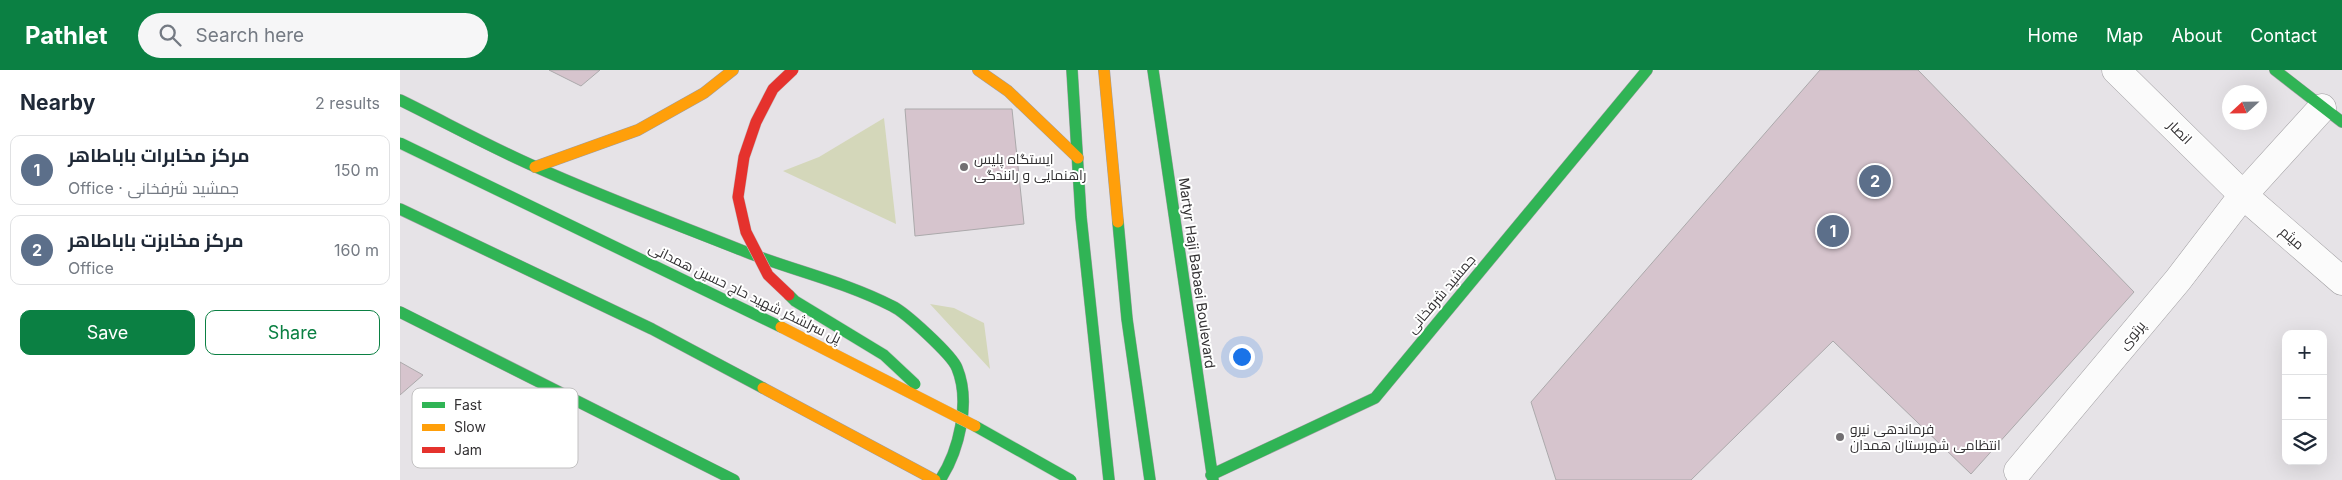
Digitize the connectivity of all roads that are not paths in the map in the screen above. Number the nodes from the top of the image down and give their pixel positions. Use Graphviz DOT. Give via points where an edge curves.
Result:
graph roads {
  1 [pos="733,70"];
  2 [pos="793,70"];
  3 [pos="978,70"];
  4 [pos="1072,70"];
  5 [pos="1104,70"];
  6 [pos="1152,70"];
  7 [pos="1647,70"];
  8 [pos="2116,70"];
  9 [pos="2275,70"];
  10 [pos="400,100"];
  11 [pos="2332,115"];
  12 [pos="400,143"];
  13 [pos="1078,158"];
  14 [pos="535,167"];
  15 [pos="2243,195"];
  16 [pos="400,209"];
  17 [pos="2342,281"];
  18 [pos="400,312"];
  19 [pos="551,388"];
  20 [pos="578,402"];
  21 [pos="940,408"];
  22 [pos="2018,471"];
  23 [pos="1214,478"];
  24 [pos="734,480"];
  25 [pos="935,480"];
  26 [pos="940,480"];
  27 [pos="1071,480"];
  28 [pos="1109,480"];
  29 [pos="1150,480"];
  1 -- 14 [label="main road" via="704,93 638,130"];
  2 -- 21 [label="main road, bridge" via="773,89 756,122 744,157 738,197 746,232 768,275 794,301 884,355"];
  3 -- 13 [label="main road" via="1008,91"];
  4 -- 13 [label="main road"];
  5 -- 29 [label="main road" via="1127,319"];
  6 -- 23 [label="main road, Martyr Haji Babaei Boulevard"];
  7 -- 23 [label="main road, جمشید شرفخانی" via="1374,398"];
  8 -- 15 [label="street, انصار"];
  9 -- 11 [label="main road"];
  10 -- 14 [label="main road"];
  11 -- 15 [label="street, پرتوی"];
  12 -- 21 [label="main road, پل سرلشکر شهید حاج حسین همدانی, bridge" via="547,212"];
  13 -- 28 [label="main road" via="1081,216"];
  14 -- 26 [label="main road" via="755,255 846,285 894,307 935,342 957,367 963,398 960,434 949,466"];
  15 -- 17 [label="street, میثم"];
  15 -- 22 [label="street, پرتوی" via="2178,280"];
  16 -- 25 [label="main road" via="652,329"];
  18 -- 19 [label="main road"];
  20 -- 24 [label="main road"];
  21 -- 27 [label="main road, پل سرلشکر شهید حاج حسین همدانی, bridge"];
}
